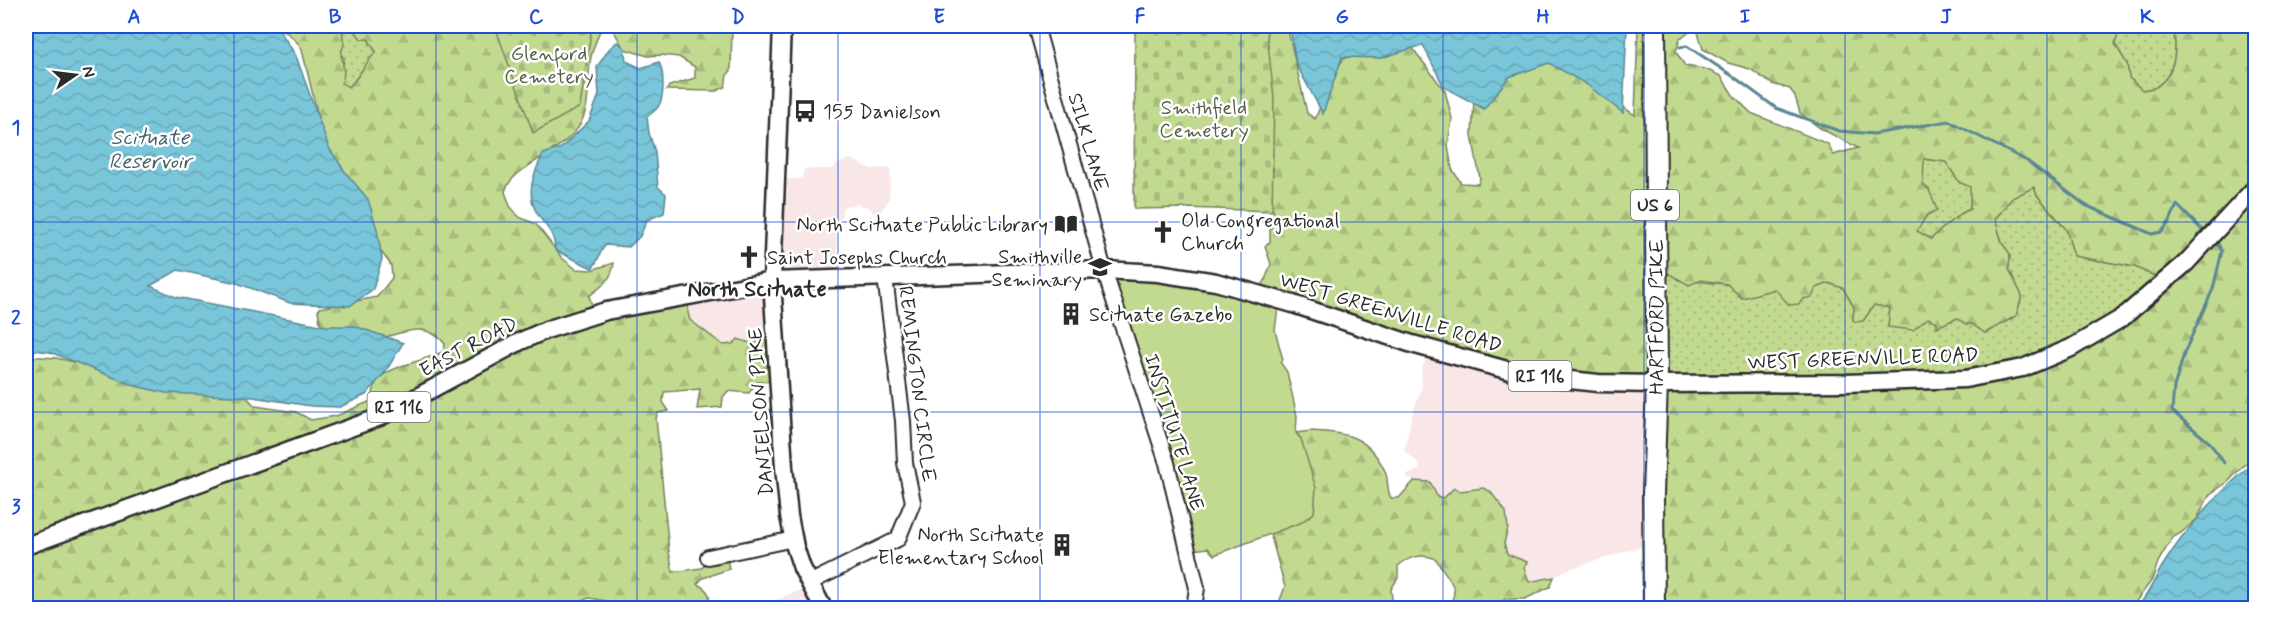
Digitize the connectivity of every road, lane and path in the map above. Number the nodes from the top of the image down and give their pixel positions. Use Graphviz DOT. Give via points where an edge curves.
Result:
graph roads {
  1 [pos="782,26"];
  2 [pos="1036,26"];
  3 [pos="1654,26"];
  4 [pos="2256,187"];
  5 [pos="1104,270"];
  6 [pos="885,277"];
  7 [pos="772,281"];
  8 [pos="1657,384"];
  9 [pos="794,539"];
  10 [pos="26,546"];
  11 [pos="708,557"];
  12 [pos="809,583"];
  13 [pos="823,609"];
  14 [pos="1194,609"];
  15 [pos="1654,609"];
  1 -- 7 [label="main road, DANIELSON PIKE"];
  2 -- 5 [label="street, SILK LANE"];
  3 -- 8 [label="highway, HARTFORD PIKE / US 6"];
  4 -- 8 [label="main road, WEST GREENVILLE ROAD / RI 116" via="2186,263 2122,318 2071,348 2023,368 1965,379"];
  5 -- 6 [label="main road, WEST GREENVILLE ROAD / RI 116"];
  5 -- 8 [label="main road, WEST GREENVILLE ROAD / RI 116" via="1158,273 1226,284 1412,344 1514,372 1598,383"];
  5 -- 14 [label="street, INSTITUTE LANE" via="1167,463 1197,588"];
  6 -- 7 [label="main road, WEST GREENVILLE ROAD / RI 116"];
  6 -- 12 [label="street, REMINGTON CIRCLE" via="905,463 913,502 898,539"];
  7 -- 9 [label="main road, DANIELSON PIKE" via="784,467"];
  7 -- 10 [label="main road, EAST ROAD / RI 116" via="606,311 546,330 380,417"];
  8 -- 15 [label="highway, HARTFORD PIKE / US 6"];
  9 -- 11 [label="street"];
  9 -- 12 [label="main road, DANIELSON PIKE"];
  12 -- 13 [label="main road, DANIELSON PIKE"];
}
